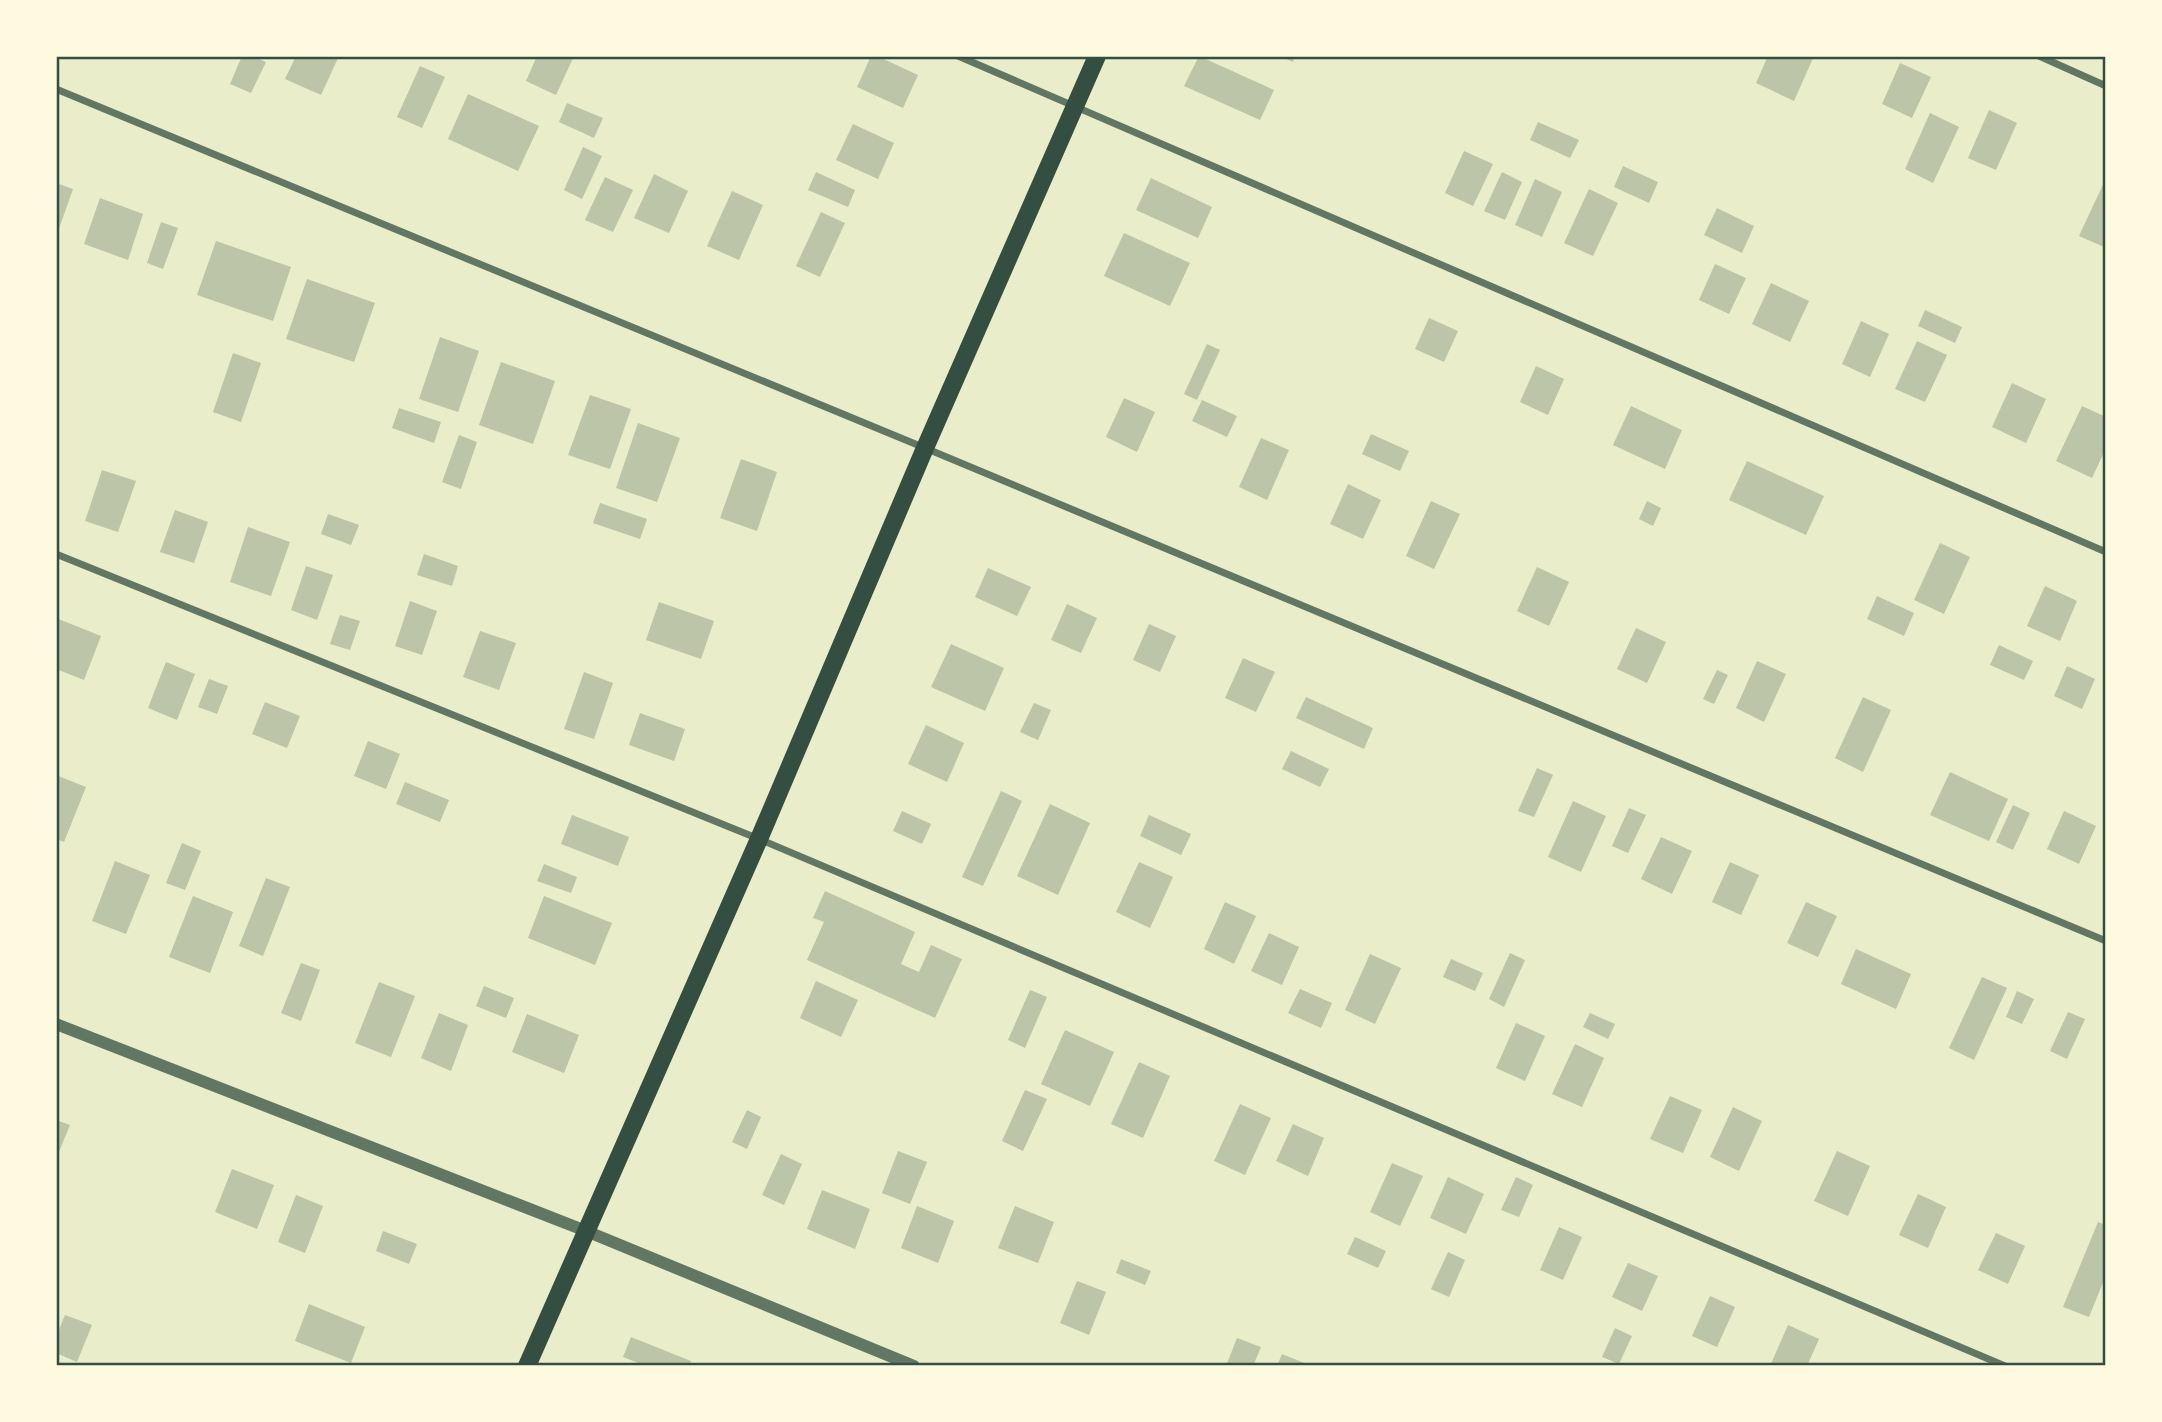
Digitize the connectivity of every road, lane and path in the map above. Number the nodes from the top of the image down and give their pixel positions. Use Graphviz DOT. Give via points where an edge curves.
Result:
graph roads {
  1 [pos="958,56"];
  2 [pos="1097,56"];
  3 [pos="2039,56"];
  4 [pos="2106,86"];
  5 [pos="56,89"];
  6 [pos="1074,107"];
  7 [pos="925,448"];
  8 [pos="2106,551"];
  9 [pos="56,554"];
  10 [pos="759,839"];
  11 [pos="2106,941"];
  12 [pos="56,1024"];
  13 [pos="586,1231"];
  14 [pos="527,1366"];
  15 [pos="914,1366"];
  16 [pos="2005,1366"];
  1 -- 6 [label="street"];
  2 -- 6 [label="main road"];
  3 -- 4 [label="street"];
  5 -- 7 [label="street"];
  6 -- 7 [label="main road"];
  6 -- 8 [label="street"];
  7 -- 10 [label="main road"];
  7 -- 11 [label="street"];
  9 -- 10 [label="street"];
  10 -- 13 [label="main road"];
  10 -- 16 [label="street"];
  12 -- 13 [label="street"];
  13 -- 14 [label="main road"];
  13 -- 15 [label="street"];
}
